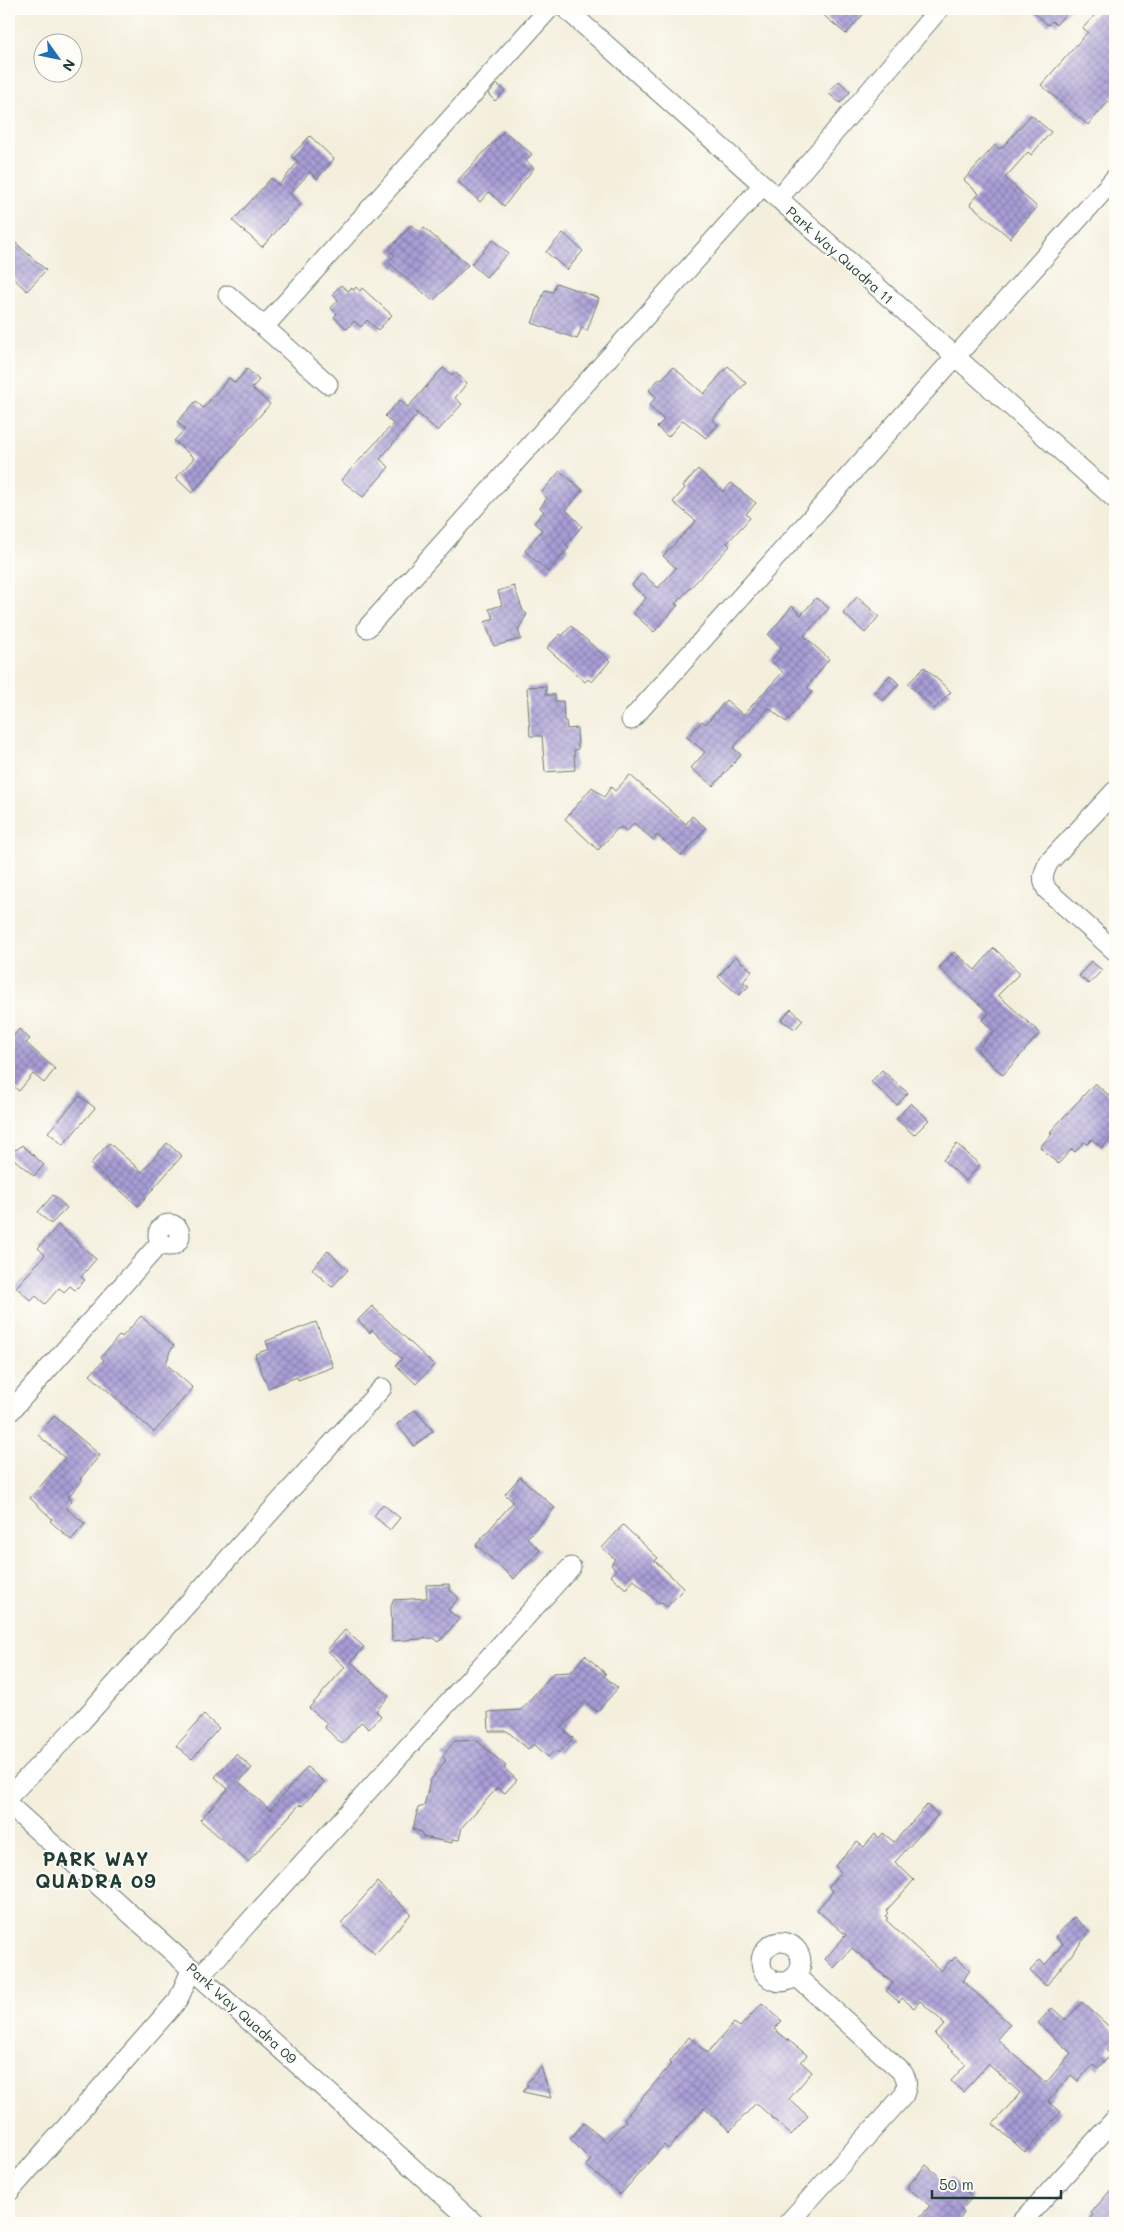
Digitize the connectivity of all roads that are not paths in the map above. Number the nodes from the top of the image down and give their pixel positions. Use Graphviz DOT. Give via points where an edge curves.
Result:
graph roads {
  1 [pos="549,9"];
  2 [pos="566,9"];
  3 [pos="590,9"];
  4 [pos="939,9"];
  5 [pos="587,27"];
  6 [pos="1115,178"];
  7 [pos="763,186"];
  8 [pos="778,199"];
  9 [pos="228,294"];
  10 [pos="264,327"];
  11 [pos="956,356"];
  12 [pos="328,384"];
  13 [pos="1115,499"];
  14 [pos="367,628"];
  15 [pos="632,720"];
  16 [pos="1115,791"];
  17 [pos="1115,951"];
  18 [pos="160,1243"];
  19 [pos="382,1388"];
  20 [pos="9,1413"];
  21 [pos="571,1567"];
  22 [pos="9,1796"];
  23 [pos="9,1805"];
  24 [pos="201,1976"];
  25 [pos="796,1976"];
  26 [pos="1115,2119"];
  27 [pos="9,2192"];
  28 [pos="474,2223"];
  29 [pos="788,2223"];
  30 [pos="1021,2223"];
  1 -- 10 [label="street"];
  2 -- 5 [label="street, Park Way Quadra 11"];
  3 -- 5 [label="street"];
  4 -- 8 [label="street"];
  5 -- 7 [label="street, Park Way Quadra 11"];
  6 -- 11 [label="street"];
  7 -- 8 [label="street, Park Way Quadra 11"];
  7 -- 14 [label="street"];
  8 -- 11 [label="street, Park Way Quadra 11"];
  9 -- 10 [label="street"];
  10 -- 12 [label="street"];
  11 -- 13 [label="street, Park Way Quadra 11"];
  11 -- 15 [label="street"];
  16 -- 17 [label="street" via="1049,862 1042,878 1047,890"];
  18 -- 20 [label="street"];
  19 -- 22 [label="street" via="89,1714"];
  21 -- 24 [label="street"];
  23 -- 24 [label="street, Park Way Quadra 09"];
  24 -- 27 [label="street"];
  24 -- 28 [label="street, Park Way Quadra 09"];
  25 -- 29 [label="street" via="907,2080 904,2095"];
  26 -- 30 [label="street"];
}
